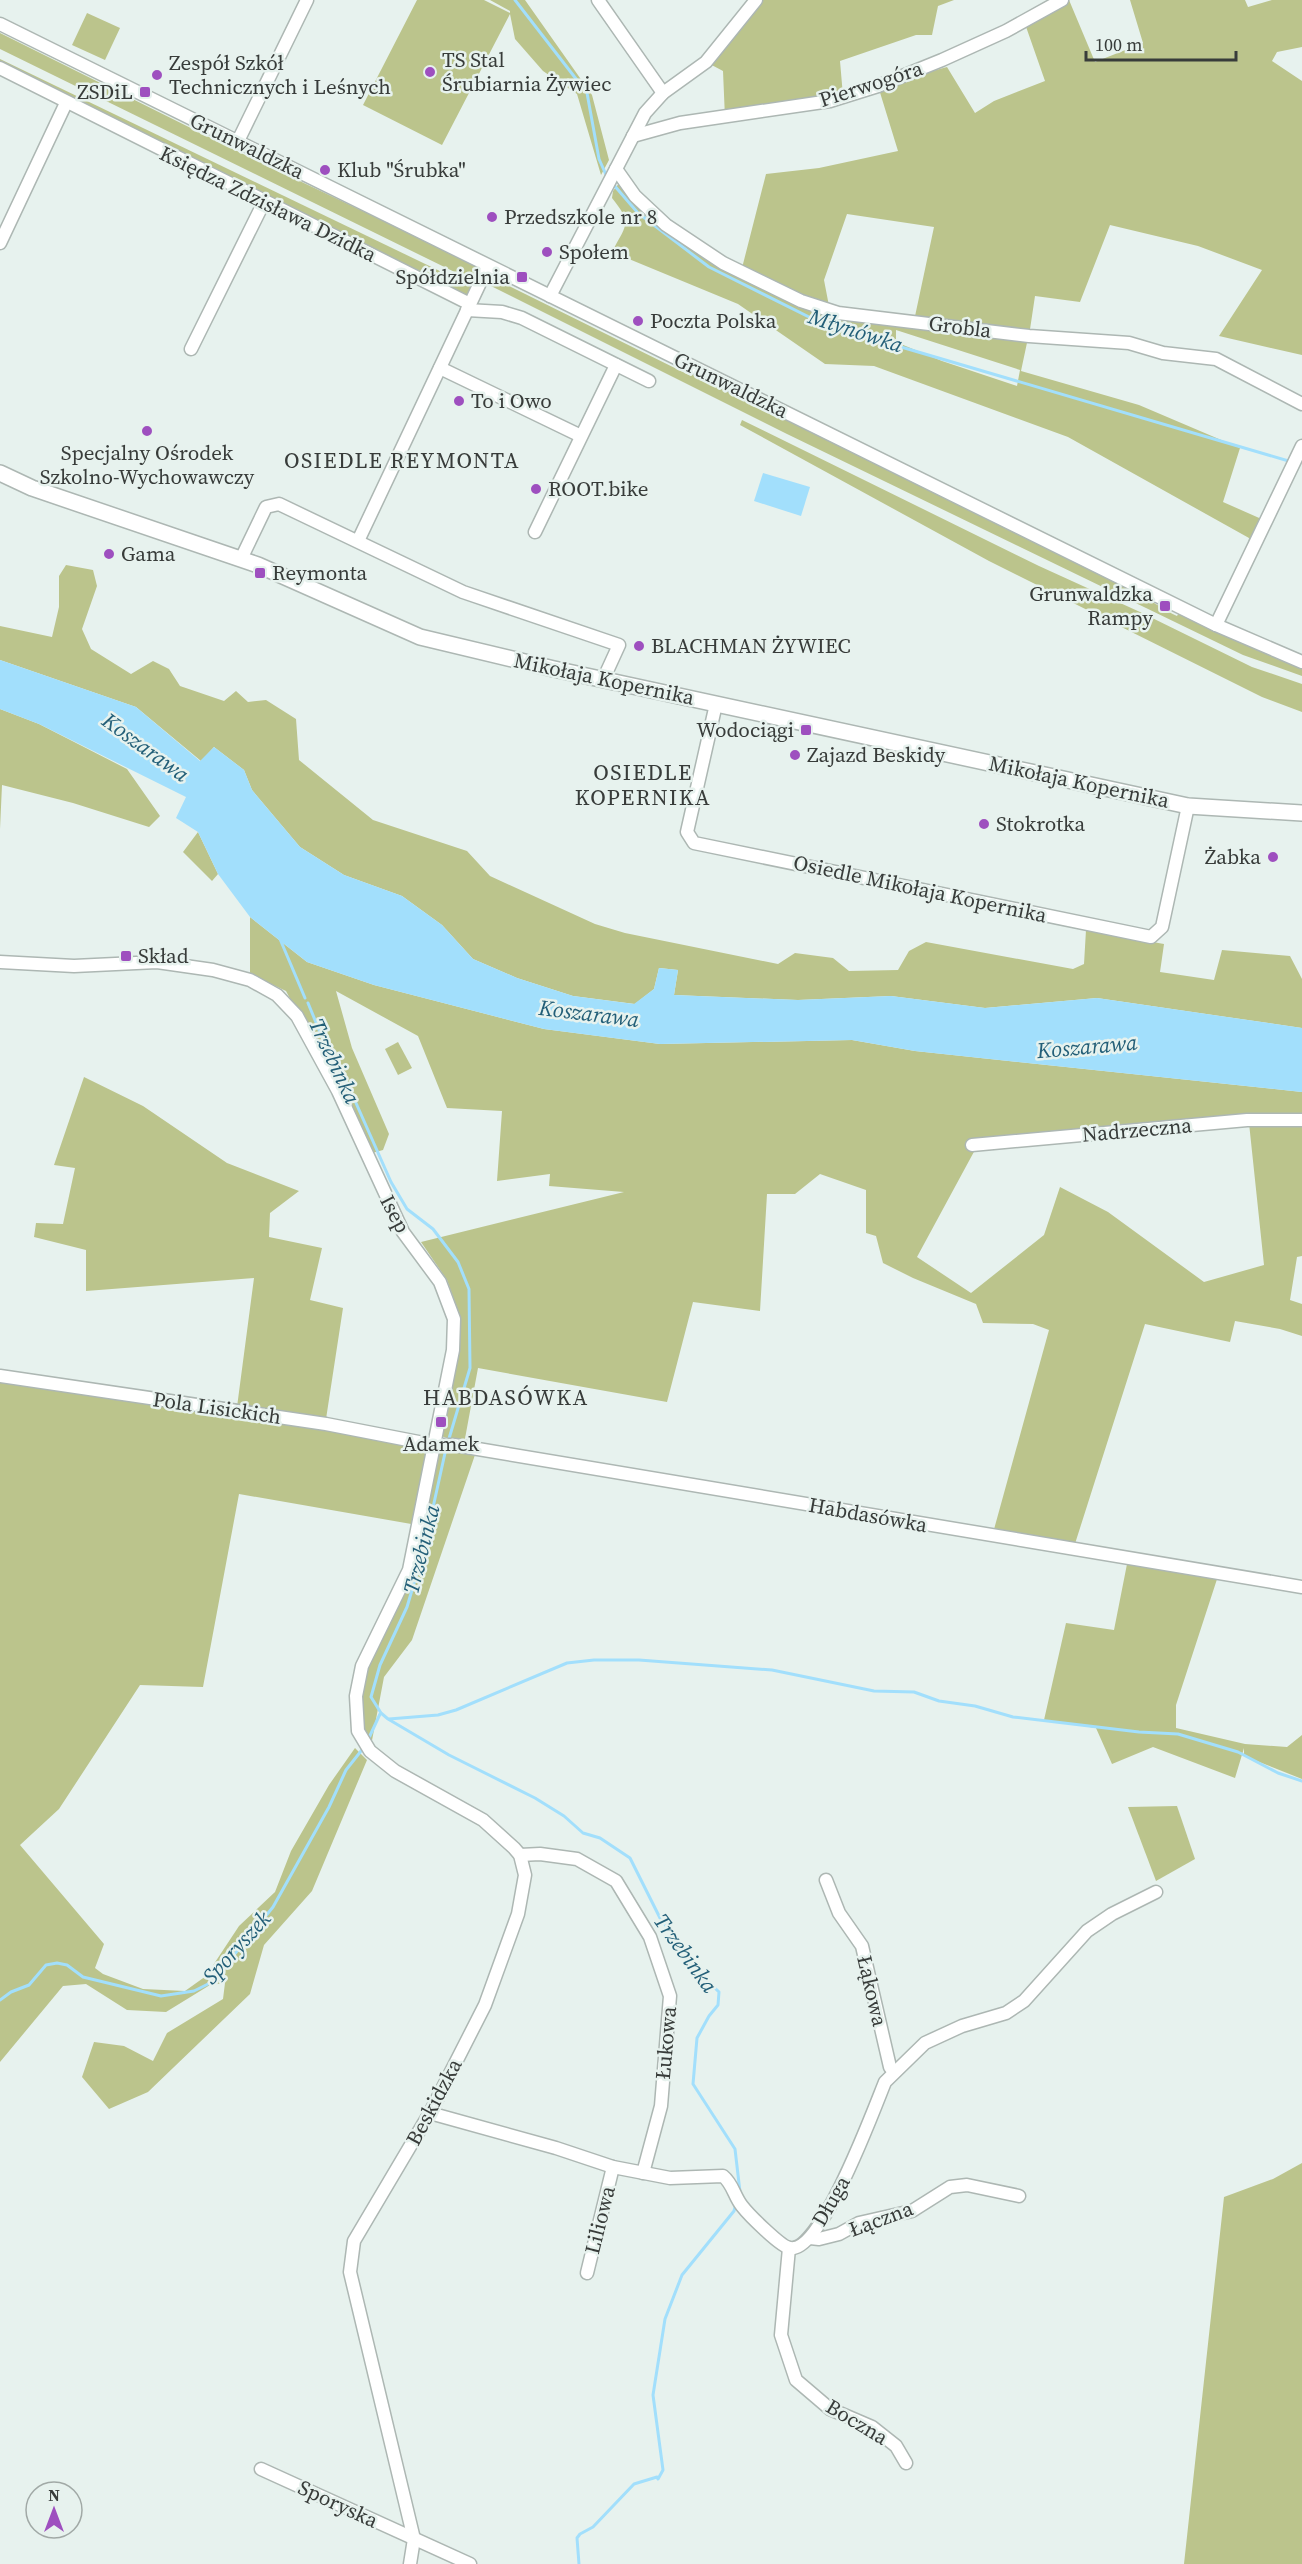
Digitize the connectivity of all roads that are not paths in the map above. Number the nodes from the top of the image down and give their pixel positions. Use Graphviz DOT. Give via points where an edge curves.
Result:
graph roads {
  1 [pos="307,0"];
  2 [pos="598,0"];
  3 [pos="756,0"];
  4 [pos="1062,0"];
  5 [pos="0,24"];
  6 [pos="0,68"];
  7 [pos="663,93"];
  8 [pos="66,103"];
  9 [pos="633,136"];
  10 [pos="238,141"];
  11 [pos="616,169"];
  12 [pos="264,202"];
  13 [pos="0,243"];
  14 [pos="488,266"];
  15 [pos="550,296"];
  16 [pos="468,307"];
  17 [pos="191,349"];
  18 [pos="616,365"];
  19 [pos="440,368"];
  20 [pos="649,381"];
  21 [pos="1302,404"];
  22 [pos="581,436"];
  23 [pos="1301,452"];
  24 [pos="0,473"];
  25 [pos="535,532"];
  26 [pos="358,542"];
  27 [pos="241,559"];
  28 [pos="1216,625"];
  29 [pos="1302,662"];
  30 [pos="603,680"];
  31 [pos="716,704"];
  32 [pos="1188,806"];
  33 [pos="1302,813"];
  34 [pos="0,962"];
  35 [pos="1302,1120"];
  36 [pos="972,1145"];
  37 [pos="0,1376"];
  38 [pos="434,1444"];
  39 [pos="1302,1587"];
  40 [pos="520,1855"];
  41 [pos="826,1880"];
  42 [pos="1156,1892"];
  43 [pos="894,2072"];
  44 [pos="431,2111"];
  45 [pos="613,2167"];
  46 [pos="643,2173"];
  47 [pos="1019,2196"];
  48 [pos="810,2238"];
  49 [pos="789,2248"];
  50 [pos="587,2273"];
  51 [pos="906,2463"];
  52 [pos="261,2469"];
  53 [pos="414,2539"];
  54 [pos="410,2564"];
  55 [pos="470,2564"];
  1 -- 10 [label="street"];
  2 -- 7 [label="street"];
  3 -- 7 [label="street" via="706,62"];
  4 -- 9 [label="street, Pierwogóra" via="1006,31 878,86 830,101 680,123"];
  5 -- 10 [label="street, Grunwaldzka"];
  6 -- 8 [label="street, Księdza Zdzisława Dzidka"];
  7 -- 9 [label="street" via="645,113"];
  8 -- 12 [label="street, Księdza Zdzisława Dzidka"];
  8 -- 13 [label="street"];
  9 -- 11 [label="street"];
  10 -- 14 [label="street, Grunwaldzka"];
  11 -- 15 [label="street"];
  11 -- 21 [label="street, Grobla" via="635,196 666,225 723,262 801,301 862,317 1129,343 1163,353 1206,356"];
  12 -- 16 [label="street, Księdza Zdzisława Dzidka"];
  12 -- 17 [label="street"];
  14 -- 15 [label="street, Grunwaldzka"];
  14 -- 16 [label="street"];
  15 -- 28 [label="street, Grunwaldzka"];
  16 -- 18 [label="street" via="522,318"];
  16 -- 19 [label="street"];
  18 -- 20 [label="street"];
  18 -- 22 [label="street"];
  19 -- 22 [label="street"];
  19 -- 26 [label="street"];
  22 -- 25 [label="street"];
  23 -- 28 [label="street"];
  24 -- 27 [label="main road, Mikołaja Kopernika" via="32,488"];
  26 -- 27 [label="street" via="272,504 266,507"];
  26 -- 30 [label="street" via="463,592 619,645"];
  27 -- 30 [label="main road, Mikołaja Kopernika" via="420,637"];
  28 -- 29 [label="street, Grunwaldzka"];
  30 -- 31 [label="main road, Mikołaja Kopernika"];
  31 -- 32 [label="main road, Mikołaja Kopernika"];
  31 -- 32 [label="street, Osiedle Mikołaja Kopernika" via="687,832 694,843 1151,937 1162,927"];
  32 -- 33 [label="main road, Mikołaja Kopernika"];
  34 -- 38 [label="street, Isep" via="74,966 157,962 213,970 250,980 277,995 297,1016 338,1091 403,1232 440,1282 454,1319 453,1350"];
  35 -- 36 [label="street, Nadrzeczna" via="1247,1120"];
  37 -- 38 [label="street, Pola Lisickich"];
  38 -- 39 [label="street, Habdasówka"];
  38 -- 40 [label="street, Isep" via="409,1570 362,1666 356,1714 366,1747 395,1771 483,1820"];
  40 -- 44 [label="street, Beskidzka" via="525,1875 518,1914 484,2005"];
  40 -- 46 [label="street, Łukowa" via="577,1859 616,1881 650,1937 670,1996 661,2106"];
  41 -- 43 [label="street, Łąkowa" via="839,1913 862,1946"];
  42 -- 43 [label="street, Długa" via="1087,1931 1024,2001 1006,2013 962,2026 925,2043"];
  43 -- 48 [label="street, Długa" via="885,2082 847,2175"];
  44 -- 45 [label="street"];
  44 -- 53 [label="street, Beskidzka" via="354,2241 350,2272"];
  45 -- 46 [label="street"];
  45 -- 50 [label="street, Liliowa"];
  46 -- 49 [label="street" via="670,2178 723,2176 742,2207"];
  47 -- 48 [label="street, Łączna" via="967,2185 950,2187 912,2211 859,2223 839,2234"];
  48 -- 49 [label="street, Długa" via="801,2247"];
  49 -- 51 [label="street, Boczna" via="781,2335 795,2380 830,2409 872,2427 896,2446"];
  52 -- 53 [label="street, Sporyska"];
  53 -- 54 [label="street, Beskidzka"];
  53 -- 55 [label="street, Sporyska"];
}
